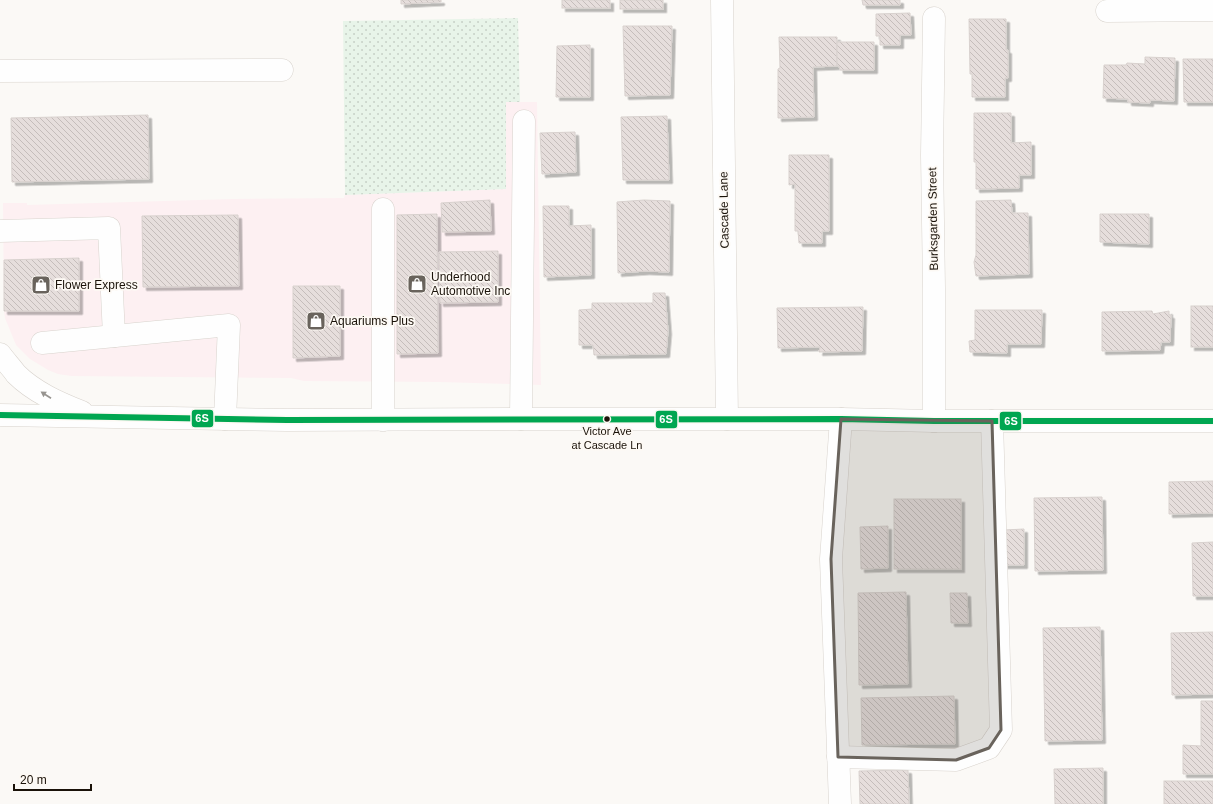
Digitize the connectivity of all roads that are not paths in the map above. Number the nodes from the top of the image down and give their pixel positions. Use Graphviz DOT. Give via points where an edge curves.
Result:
graph roads {
  1 [pos="722,0"];
  2 [pos="1213,10"];
  3 [pos="1107,11"];
  4 [pos="934,18"];
  5 [pos="282,70"];
  6 [pos="0,71"];
  7 [pos="524,121"];
  8 [pos="383,209"];
  9 [pos="0,231"];
  10 [pos="114,336"];
  11 [pos="42,343"];
  12 [pos="0,354"];
  13 [pos="0,414"];
  14 [pos="94,417"];
  15 [pos="225,419"];
  16 [pos="521,419"];
  17 [pos="727,419"];
  18 [pos="841,419"];
  19 [pos="383,420"];
  20 [pos="1213,420"];
  21 [pos="934,421"];
  22 [pos="992,421"];
  23 [pos="838,757"];
  24 [pos="840,804"];
  1 -- 17 [label="street, Cascade Lane"];
  2 -- 3 [label="street"];
  4 -- 21 [label="street, Burksgarden Street"];
  5 -- 6 [label="street"];
  7 -- 16 [label="street"];
  8 -- 19 [label="street"];
  9 -- 10 [label="street" via="109,228"];
  10 -- 11 [label="street"];
  10 -- 15 [label="street" via="230,324"];
  14 -- 12 [label="street, one-way" via="58,402 35,388 17,375"];
  13 -- 14 [label="street"];
  14 -- 15 [label="street"];
  15 -- 19 [label="street"];
  16 -- 17 [label="street"];
  16 -- 19 [label="street"];
  17 -- 18 [label="street"];
  18 -- 21 [label="street"];
  18 -- 23 [label="street" via="831,559"];
  20 -- 22 [label="street"];
  21 -- 22 [label="street"];
  22 -- 23 [label="street" via="1000,730 989,748 956,760"];
  23 -- 24 [label="street"];
}
